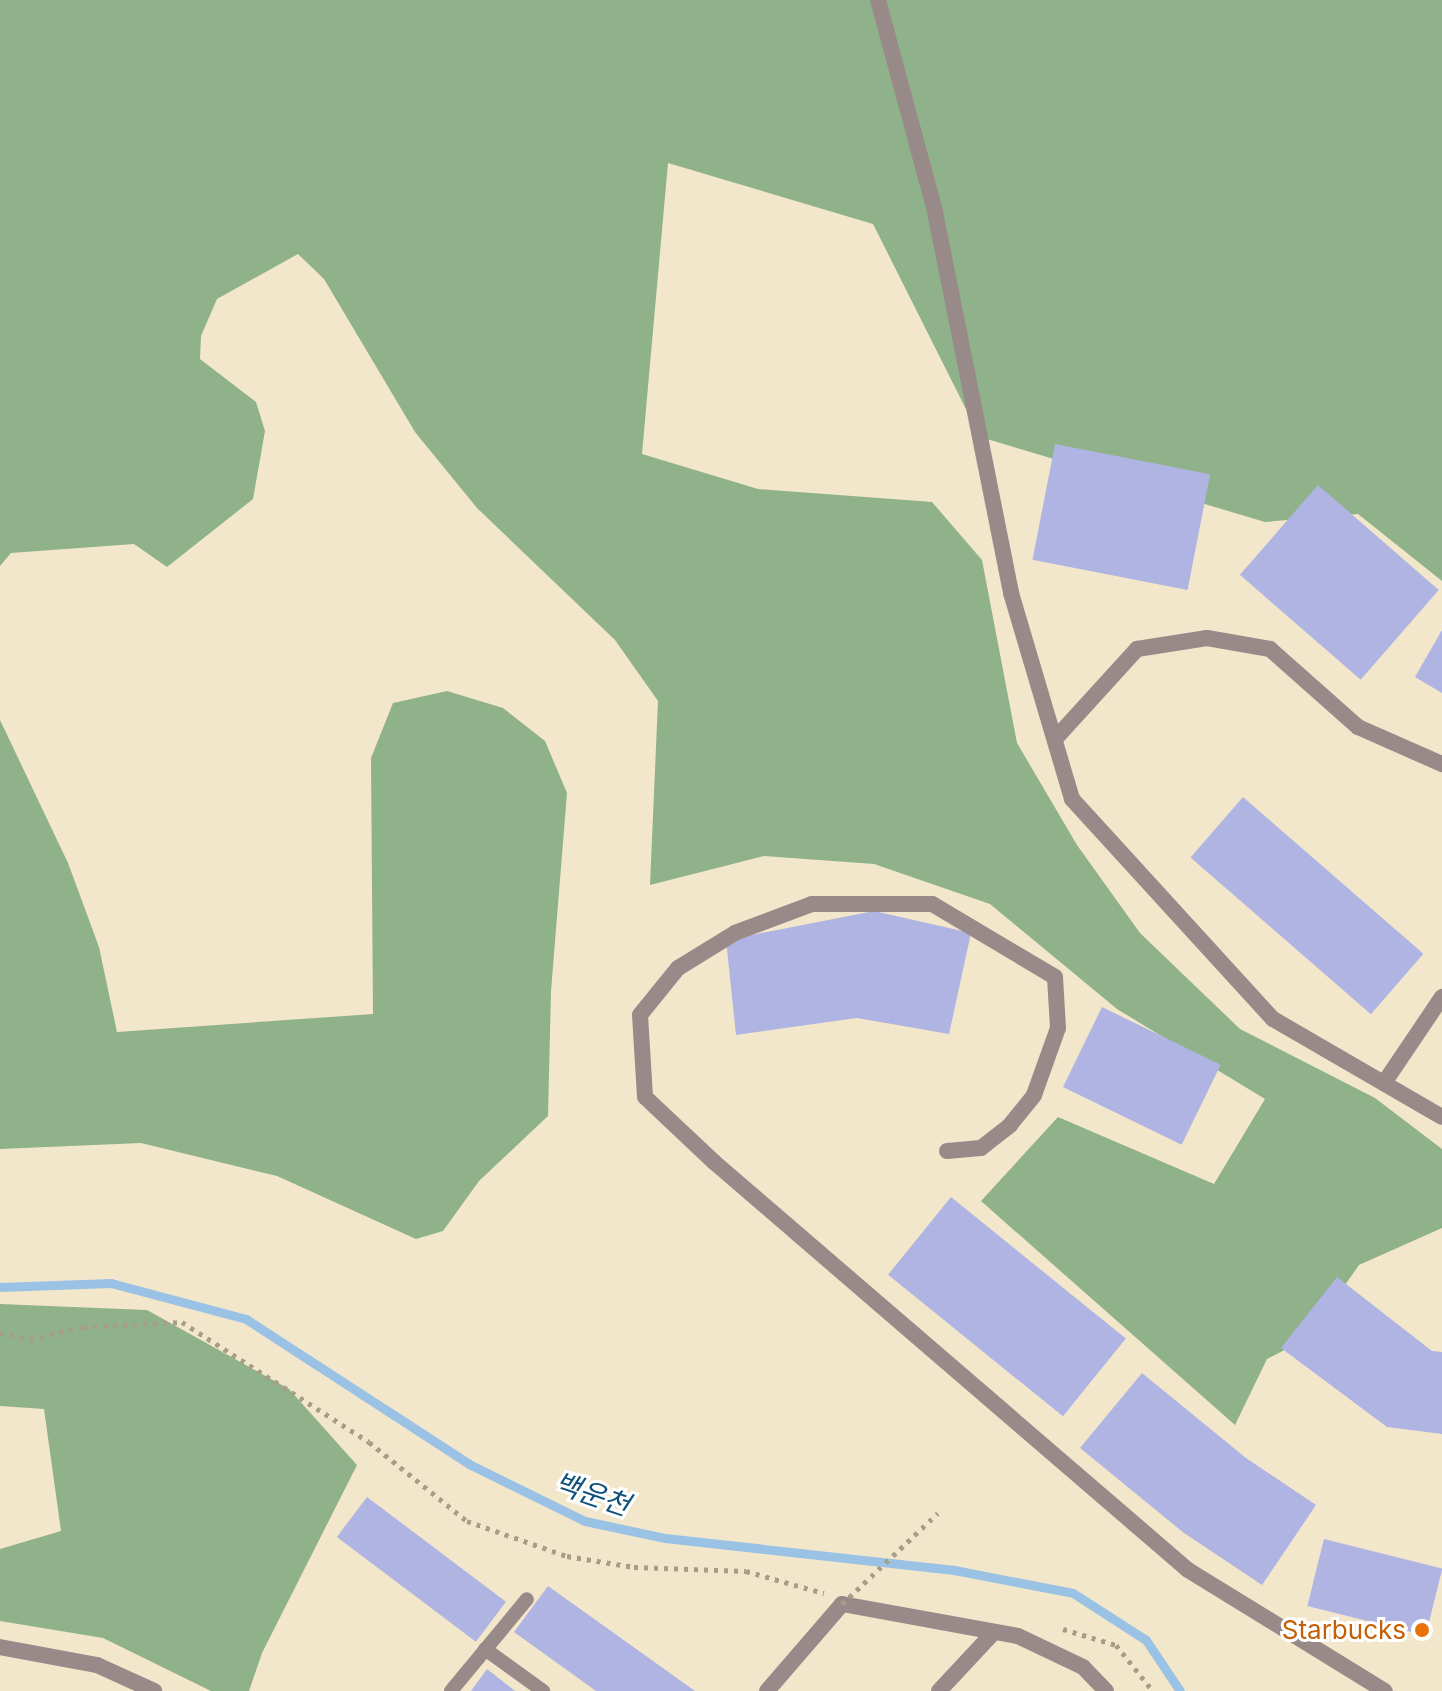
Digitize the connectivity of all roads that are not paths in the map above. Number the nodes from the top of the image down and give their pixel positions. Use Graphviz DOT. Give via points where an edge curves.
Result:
graph roads {
  1 [pos="878,0"];
  2 [pos="1055,739"];
  3 [pos="1442,764"];
  4 [pos="1442,997"];
  5 [pos="1384,1083"];
  6 [pos="1442,1117"];
  7 [pos="947,1151"];
  8 [pos="527,1599"];
  9 [pos="993,1633"];
  10 [pos="0,1647"];
  11 [pos="485,1649"];
  12 [pos="154,1691"];
  13 [pos="451,1691"];
  14 [pos="543,1691"];
  15 [pos="767,1691"];
  16 [pos="939,1691"];
  17 [pos="1106,1691"];
  18 [pos="1385,1691"];
  1 -- 2 [label="street" via="934,207 1011,593"];
  2 -- 3 [label="street" via="1137,649 1207,638 1270,649 1358,727"];
  2 -- 5 [label="street" via="1072,799 1273,1019"];
  4 -- 5 [label="street"];
  5 -- 6 [label="street"];
  7 -- 18 [label="street" via="981,1148 1010,1125 1034,1095 1058,1028 1057,1002 1055,977 932,904 812,904 735,933 678,968 640,1015 645,1097 714,1162 1188,1570"];
  8 -- 11 [label="lane"];
  9 -- 15 [label="street" via="841,1598"];
  9 -- 16 [label="street"];
  9 -- 17 [label="street" via="1018,1636 1083,1667"];
  10 -- 12 [label="street" via="97,1665"];
  11 -- 13 [label="lane"];
  11 -- 14 [label="lane"];
}
